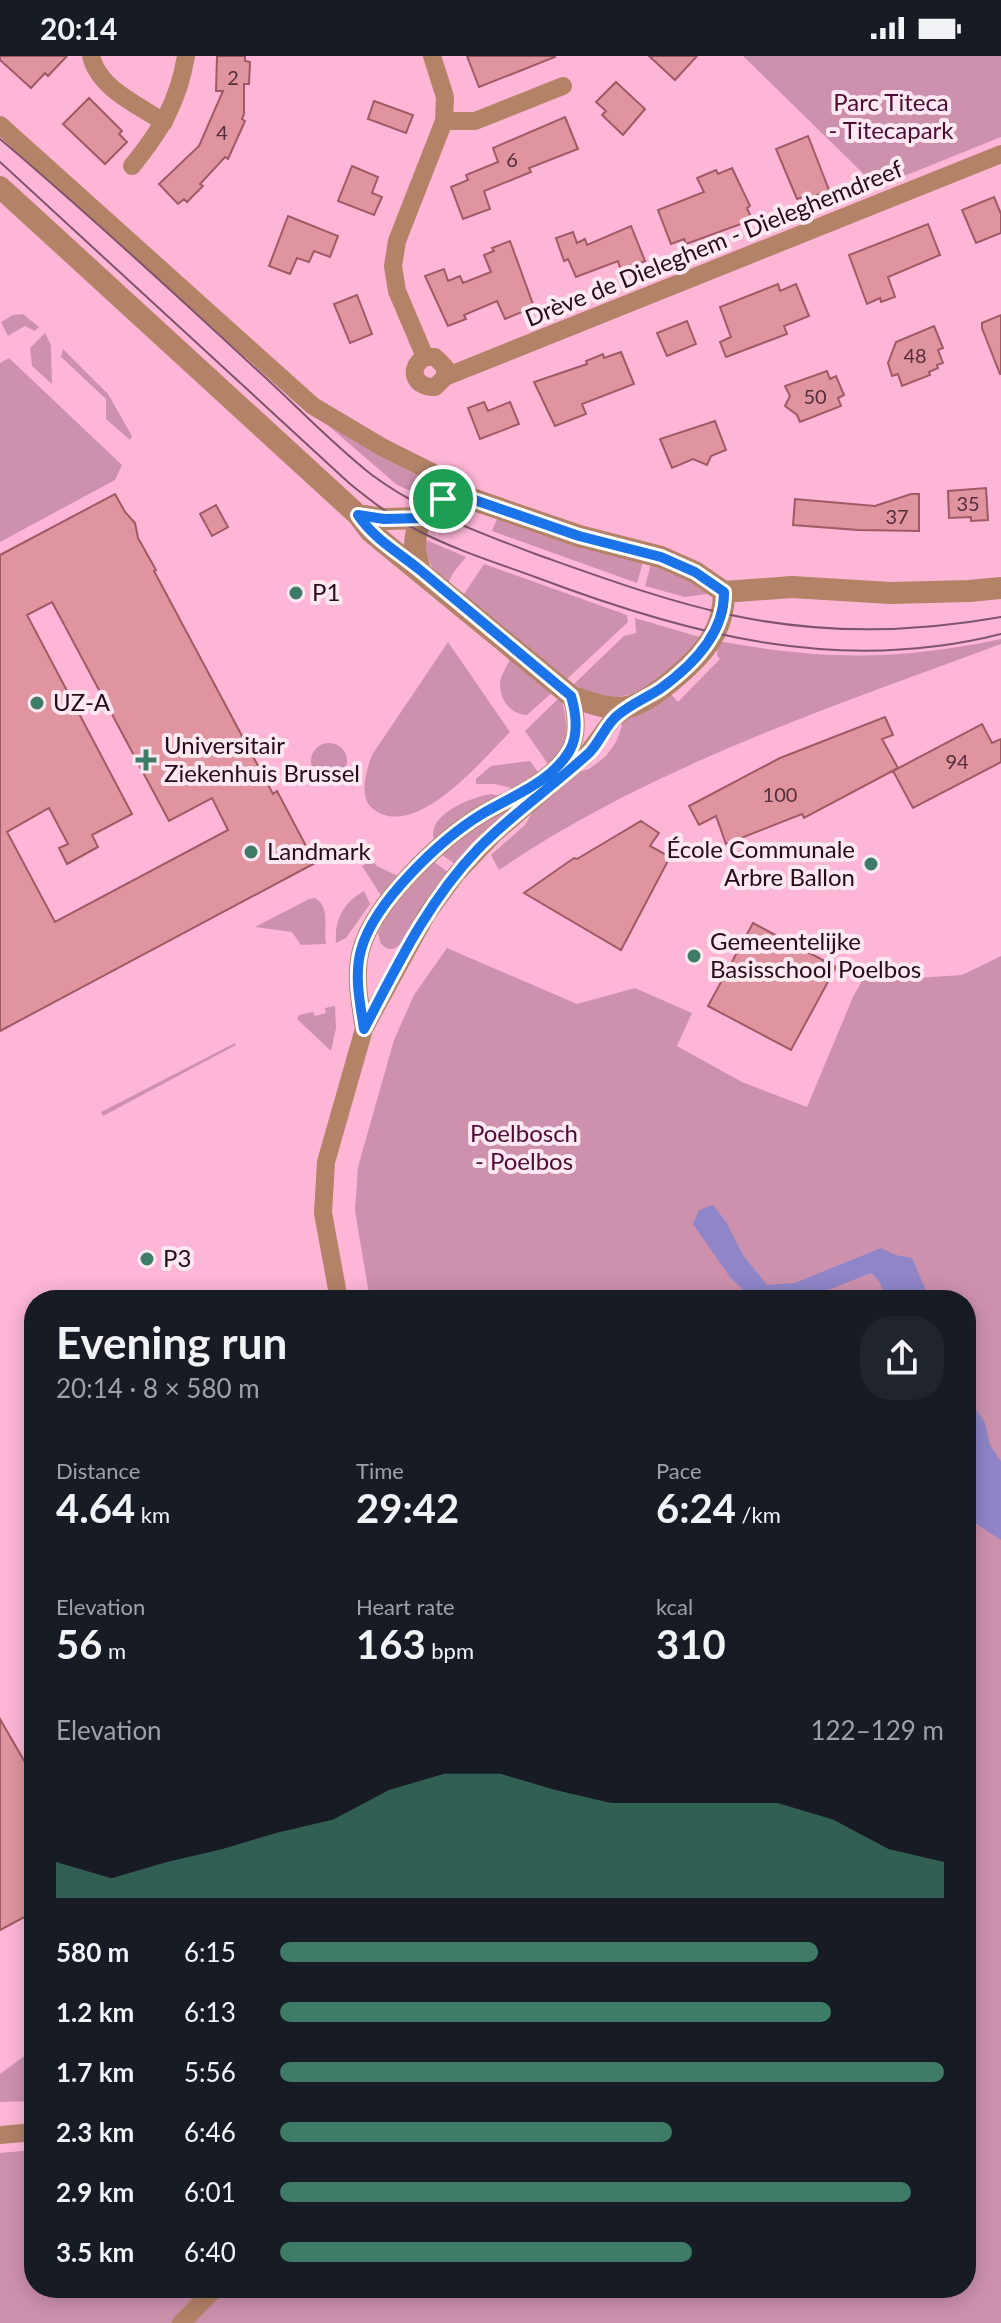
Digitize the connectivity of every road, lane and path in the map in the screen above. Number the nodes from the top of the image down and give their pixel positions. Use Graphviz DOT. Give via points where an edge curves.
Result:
graph roads {
  1 [pos="91,56"];
  2 [pos="186,56"];
  3 [pos="432,56"];
  4 [pos="563,86"];
  5 [pos="444,121"];
  6 [pos="164,122"];
  7 [pos="0,125"];
  8 [pos="1001,154"];
  9 [pos="132,166"];
  10 [pos="0,187"];
  11 [pos="425,357"];
  12 [pos="445,377"];
  13 [pos="443,499"];
  14 [pos="358,515"];
  15 [pos="423,518"];
  16 [pos="420,570"];
  17 [pos="1001,588"];
  18 [pos="969,591"];
  19 [pos="724,592"];
  20 [pos="1001,595"];
  21 [pos="571,696"];
  22 [pos="632,706"];
  23 [pos="364,1029"];
  24 [pos="337,1290"];
  25 [pos="24,2133"];
  26 [pos="0,2135"];
  27 [pos="206,2298"];
  28 [pos="181,2323"];
  1 -- 6 [label="street" via="109,85"];
  2 -- 6 [label="street" via="177,97"];
  3 -- 5 [label="street" via="445,97"];
  4 -- 5 [label="street" via="475,121"];
  5 -- 11 [label="street" via="397,241 393,266 397,291"];
  6 -- 9 [label="street"];
  7 -- 13 [label="street" via="313,406 432,472"];
  8 -- 12 [label="street, Drève de Dieleghem - Dieleghemdreef"];
  10 -- 14 [label="street"];
  11 -- 12 [label="street" via="443,362"];
  11 -- 12 [label="street, Drève de Dieleghem - Dieleghemdreef" via="414,369 420,384 435,387"];
  13 -- 15 [label="street"];
  13 -- 19 [label="street" via="474,498 579,536 650,553 680,564"];
  14 -- 15 [label="street"];
  14 -- 16 [label="street" via="371,532"];
  15 -- 16 [label="street" via="414,548"];
  16 -- 21 [label="street"];
  17 -- 18 [label="street"];
  18 -- 19 [label="street" via="792,587"];
  18 -- 20 [label="street"];
  19 -- 22 [label="street" via="710,642 669,682"];
  21 -- 22 [label="street"];
  21 -- 23 [label="street" via="575,734 559,763 523,792 454,833 397,890 369,930 358,975"];
  22 -- 23 [label="street" via="614,717 587,754 457,873 419,927"];
  23 -- 24 [label="street" via="326,1162 323,1213"];
  25 -- 26 [label="street"];
  27 -- 28 [label="street"];
}
